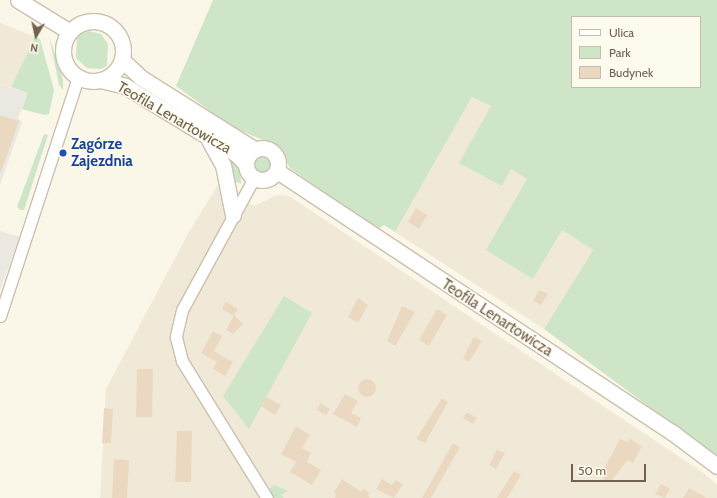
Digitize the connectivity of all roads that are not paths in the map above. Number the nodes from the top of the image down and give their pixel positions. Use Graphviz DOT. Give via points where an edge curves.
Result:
graph roads {
  1 [pos="18,0"];
  2 [pos="70,32"];
  3 [pos="122,60"];
  4 [pos="78,77"];
  5 [pos="100,80"];
  6 [pos="208,139"];
  7 [pos="254,149"];
  8 [pos="245,162"];
  9 [pos="277,171"];
  10 [pos="254,178"];
  11 [pos="233,215"];
  12 [pos="0,316"];
  13 [pos="717,466"];
  14 [pos="268,498"];
  1 -- 2 [label="street"];
  2 -- 3 [label="street" via="85,22 108,25 121,40"];
  2 -- 4 [label="street" via="64,44 64,56 68,68"];
  3 -- 5 [label="street" via="111,75"];
  3 -- 7 [label="street, Teofila Lenartowicza" via="140,77"];
  4 -- 5 [label="street"];
  4 -- 12 [label="street"];
  5 -- 6 [label="street, Teofila Lenartowicza" via="125,86"];
  6 -- 8 [label="street, Teofila Lenartowicza" via="236,154"];
  6 -- 11 [label="street" via="220,158 232,196"];
  7 -- 8 [label="street"];
  7 -- 9 [label="street" via="267,148 274,153 278,162"];
  8 -- 10 [label="street" via="246,170"];
  9 -- 10 [label="street" via="269,179"];
  9 -- 13 [label="street, Teofila Lenartowicza" via="666,428"];
  10 -- 11 [label="street"];
  11 -- 14 [label="street" via="182,310 176,337 182,361"];
}
